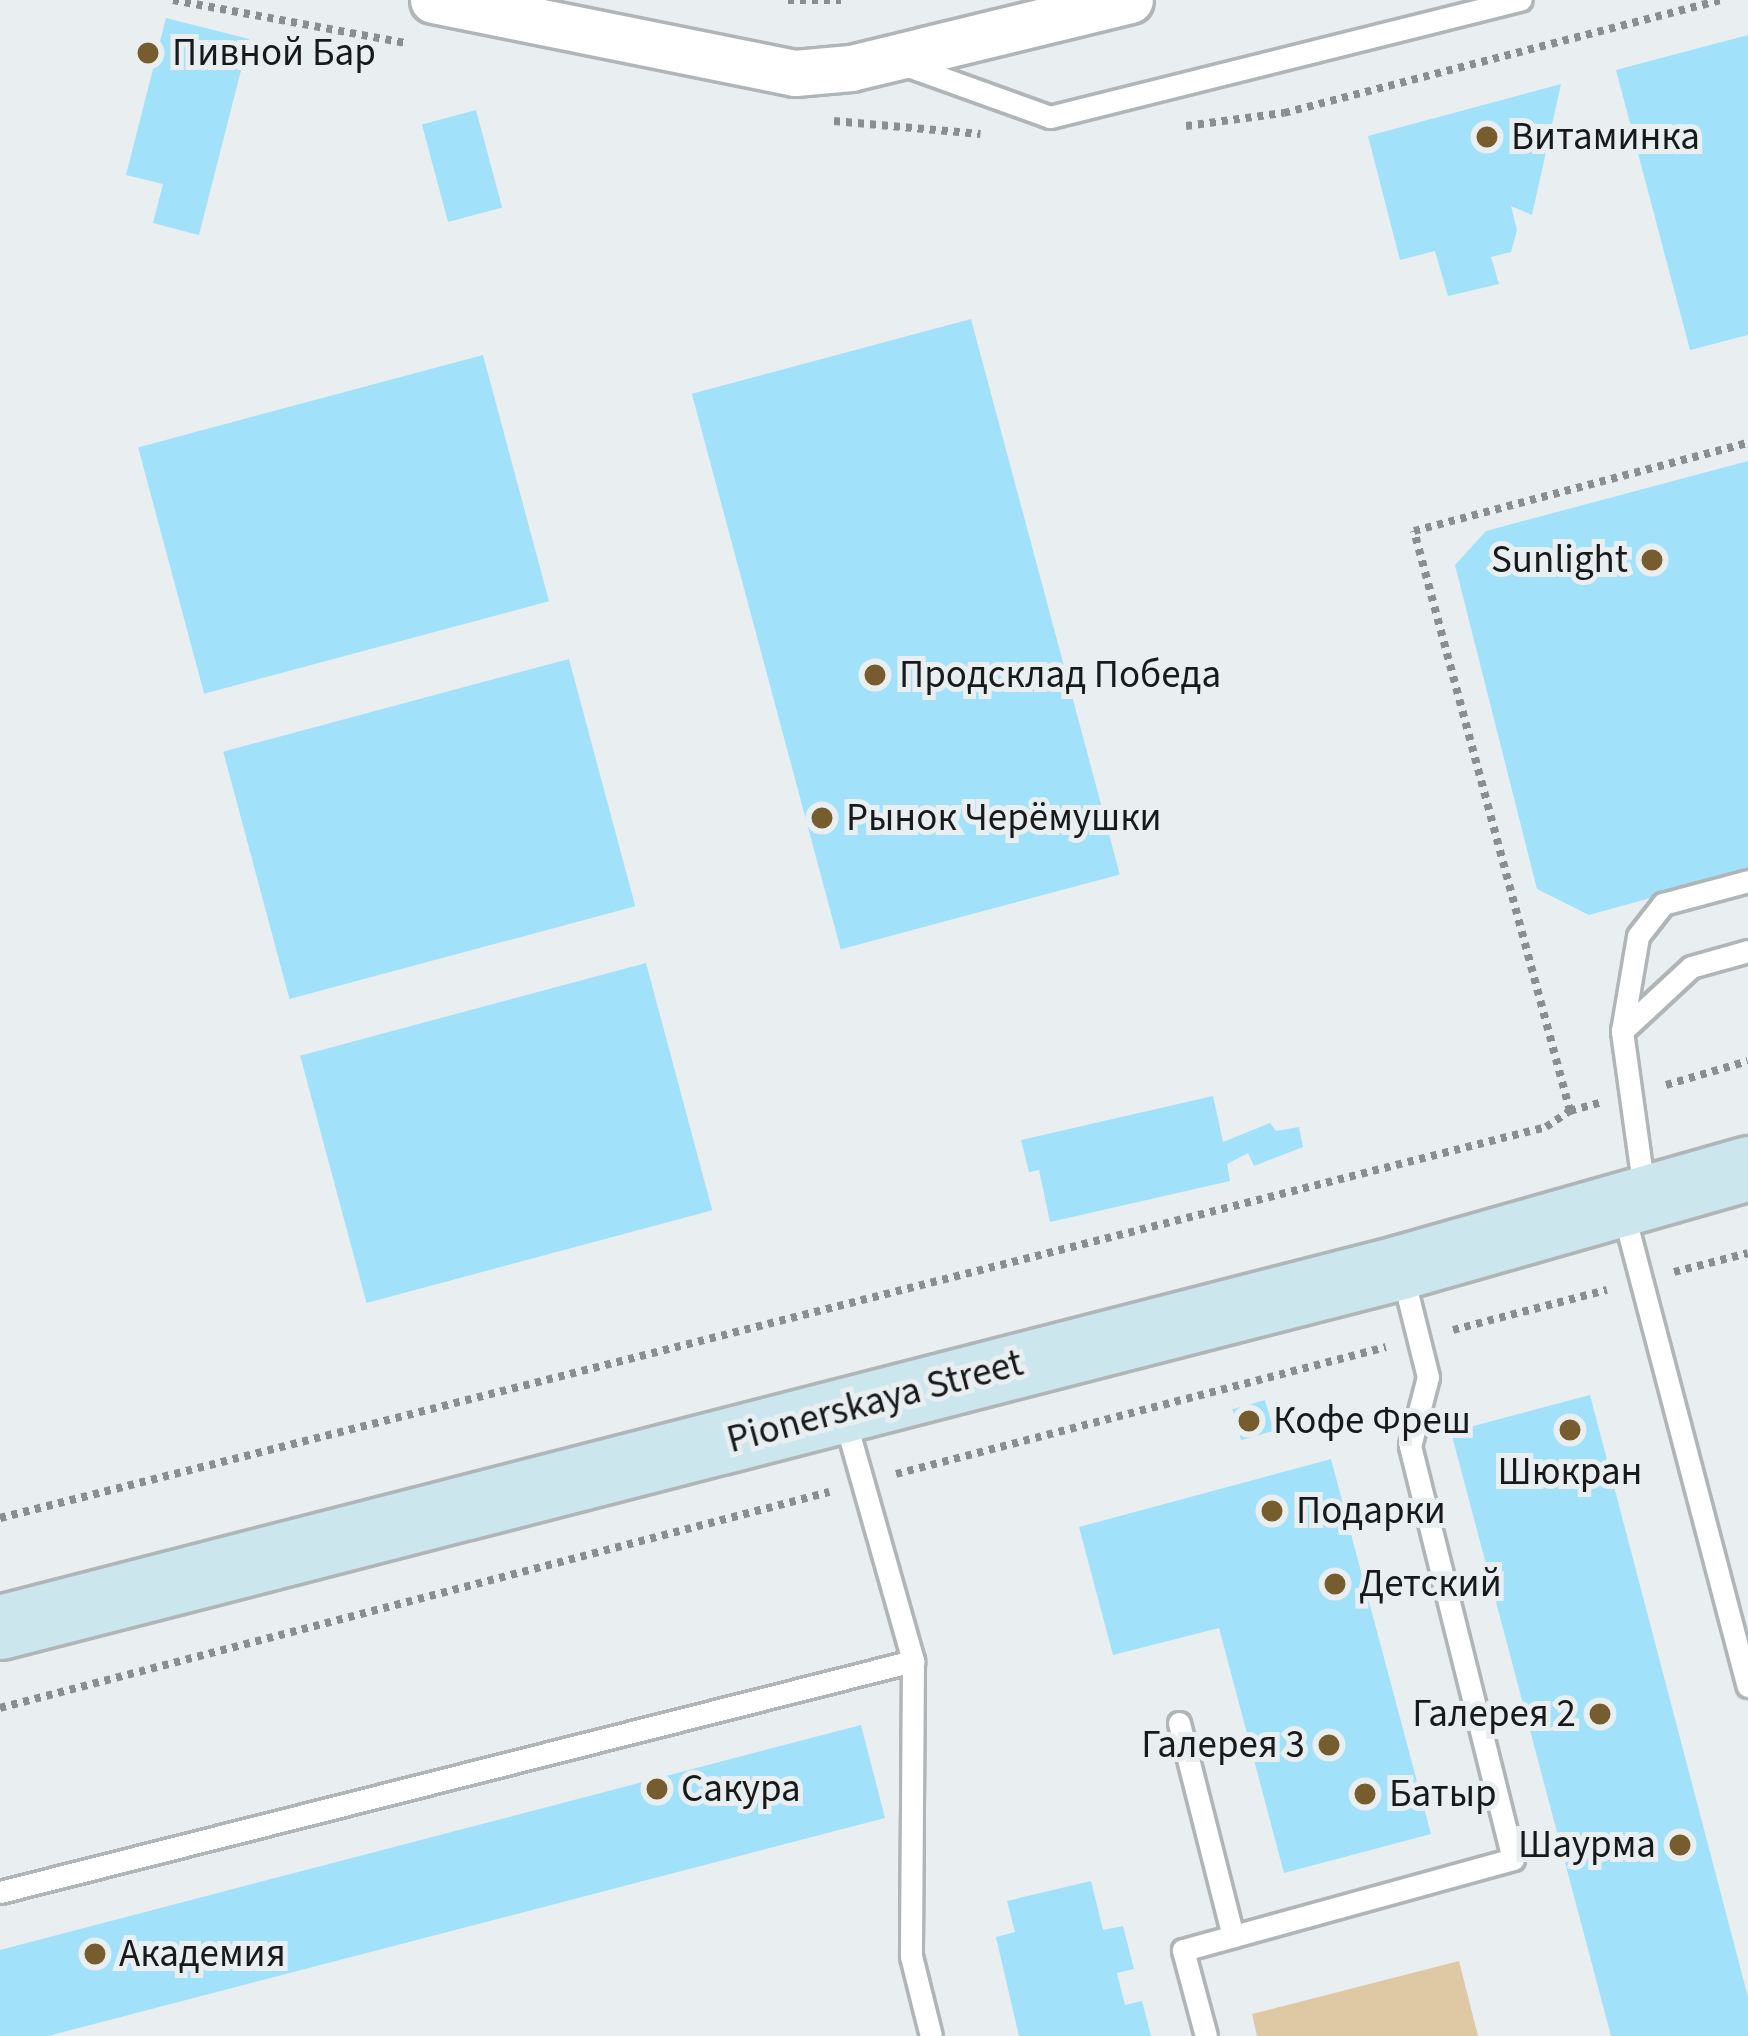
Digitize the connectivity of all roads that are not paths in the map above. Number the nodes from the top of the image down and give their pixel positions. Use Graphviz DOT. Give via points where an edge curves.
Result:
graph roads {
  1 [pos="433,0"];
  2 [pos="1130,0"];
  3 [pos="1521,0"];
  4 [pos="563,16"];
  5 [pos="887,59"];
  6 [pos="1748,881"];
  7 [pos="1748,950"];
  8 [pos="1622,1031"];
  9 [pos="1748,1168"];
  10 [pos="1633,1200"];
  11 [pos="1401,1267"];
  12 [pos="842,1411"];
  13 [pos="0,1627"];
  14 [pos="913,1661"];
  15 [pos="1748,1686"];
  16 [pos="1179,1723"];
  17 [pos="0,1892"];
  18 [pos="1233,1936"];
  19 [pos="931,2036"];
  20 [pos="1206,2036"];
  1 -- 4 [label="street"];
  2 -- 5 [label="street"];
  3 -- 5 [label="lane" via="1050,117"];
  4 -- 5 [label="street" via="794,73"];
  6 -- 8 [label="lane" via="1663,904 1638,936"];
  7 -- 8 [label="lane" via="1691,967"];
  8 -- 10 [label="lane"];
  9 -- 10 [label="main road, Pionerskaya Street"];
  10 -- 11 [label="main road, Pionerskaya Street"];
  10 -- 15 [label="lane"];
  11 -- 12 [label="main road, Pionerskaya Street"];
  11 -- 18 [label="lane" via="1428,1377 1410,1446 1513,1859"];
  12 -- 13 [label="main road, Pionerskaya Street"];
  12 -- 14 [label="lane"];
  14 -- 17 [label="lane"];
  14 -- 19 [label="lane" via="910,1956"];
  16 -- 18 [label="lane"];
  18 -- 20 [label="lane" via="1183,1950"];
}
